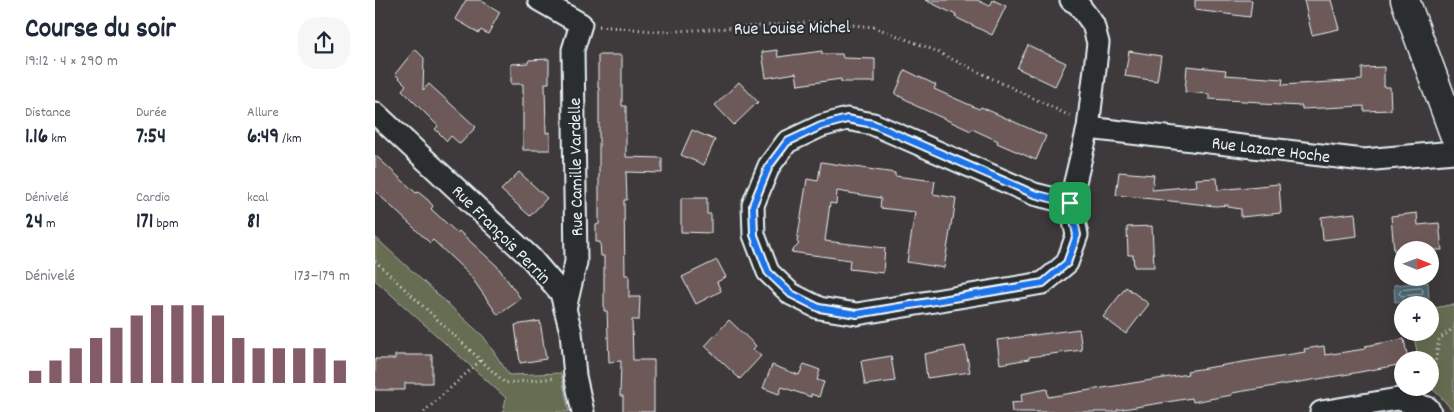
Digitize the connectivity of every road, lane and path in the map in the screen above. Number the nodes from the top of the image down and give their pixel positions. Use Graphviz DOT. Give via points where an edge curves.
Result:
graph roads {
  1 [pos="539,0"];
  2 [pos="1071,0"];
  3 [pos="1405,0"];
  4 [pos="581,24"];
  5 [pos="375,113"];
  6 [pos="1088,128"];
  7 [pos="1454,137"];
  8 [pos="1070,203"];
  9 [pos="375,261"];
  10 [pos="565,310"];
  11 [pos="1454,328"];
  12 [pos="481,360"];
  13 [pos="575,376"];
  14 [pos="1429,410"];
  15 [pos="424,412"];
  16 [pos="583,412"];
  17 [pos="1321,412"];
  1 -- 4 [label="street"];
  2 -- 6 [label="street" via="1093,24 1098,43"];
  3 -- 7 [label="street"];
  4 -- 6 [label="path, Rue Louise Michel" via="663,32 820,22 874,27 929,48 1066,113"];
  4 -- 10 [label="street, Rue Camille Vardelle" via="573,50 576,262"];
  5 -- 10 [label="street, Rue François Perrin" via="531,258 561,293"];
  6 -- 7 [label="street, Rue Lazare Hoche" via="1364,160"];
  6 -- 8 [label="street"];
  8 -- 8 [label="street" via="1034,194 873,124 847,119 821,126 787,142 769,166 753,205 754,235 768,272 791,294 819,308 857,314 1043,283 1067,263 1077,235"];
  9 -- 12 [label="path"];
  10 -- 13 [label="street, Rue François Perrin" via="571,332"];
  11 -- 14 [label="path" via="1439,339"];
  12 -- 13 [label="path" via="505,383"];
  12 -- 15 [label="path"];
  13 -- 16 [label="street, Rue François Perrin"];
  14 -- 17 [label="street" via="1398,399"];
}
